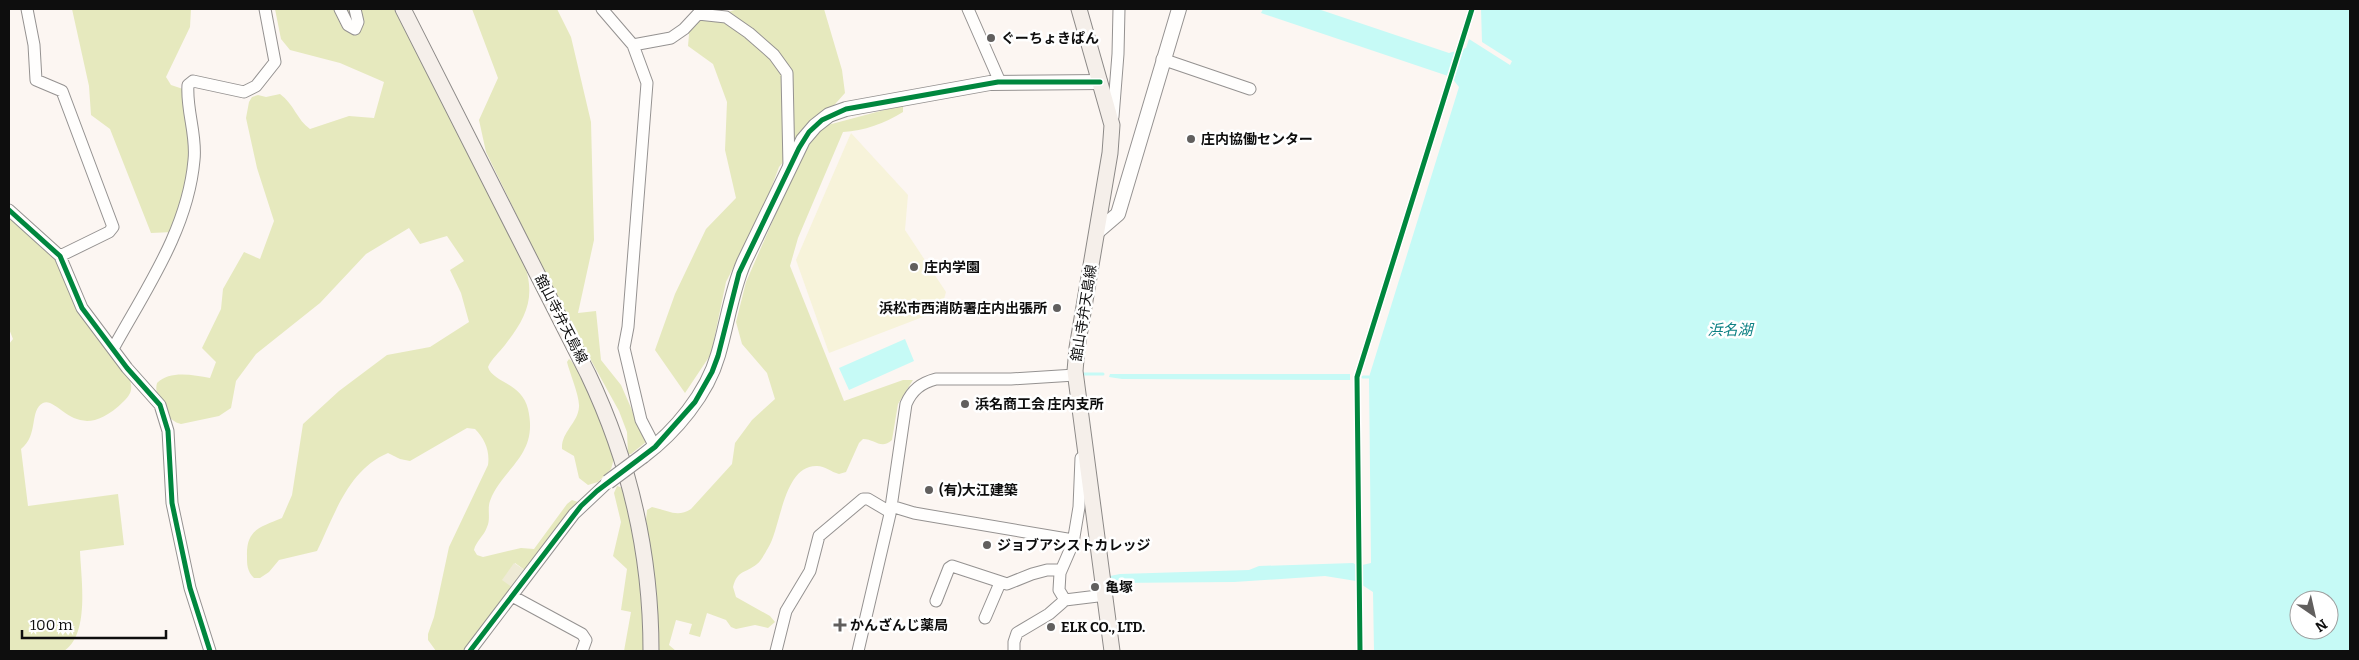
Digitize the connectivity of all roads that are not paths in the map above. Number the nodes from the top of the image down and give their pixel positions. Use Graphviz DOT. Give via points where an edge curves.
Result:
graph roads {
  1 [pos="27,9"];
  2 [pos="265,9"];
  3 [pos="340,9"];
  4 [pos="355,9"];
  5 [pos="403,9"];
  6 [pos="602,9"];
  7 [pos="968,9"];
  8 [pos="1079,9"];
  9 [pos="1119,9"];
  10 [pos="1179,9"];
  11 [pos="698,11"];
  12 [pos="633,45"];
  13 [pos="1162,59"];
  14 [pos="1000,82"];
  15 [pos="1100,82"];
  16 [pos="1250,89"];
  17 [pos="1112,125"];
  18 [pos="789,168"];
  19 [pos="9,210"];
  20 [pos="1097,232"];
  21 [pos="60,256"];
  22 [pos="114,348"];
  23 [pos="1075,375"];
  24 [pos="655,446"];
  25 [pos="608,482"];
  26 [pos="1086,492"];
  27 [pos="890,510"];
  28 [pos="1073,540"];
  29 [pos="1061,570"];
  30 [pos="1000,583"];
  31 [pos="1106,595"];
  32 [pos="512,596"];
  33 [pos="1065,600"];
  34 [pos="936,601"];
  35 [pos="985,618"];
  36 [pos="210,651"];
  37 [pos="470,651"];
  38 [pos="582,651"];
  39 [pos="652,651"];
  40 [pos="776,651"];
  41 [pos="858,651"];
  42 [pos="1014,651"];
  43 [pos="1112,651"];
  1 -- 21 [label="street" via="36,80 62,90 114,227"];
  2 -- 22 [label="street" via="275,62 256,86 244,92 193,81 188,85 194,160 179,225"];
  3 -- 4 [label="street" via="348,25 355,29 358,22"];
  5 -- 39 [label="main road, 舘山寺弁天島線" via="610,421 629,478 643,544"];
  6 -- 12 [label="street"];
  7 -- 14 [label="street"];
  8 -- 15 [label="main road, 舘山寺弁天島線"];
  9 -- 17 [label="street"];
  10 -- 13 [label="street"];
  11 -- 12 [label="street" via="684,29 671,38"];
  11 -- 18 [label="street" via="726,17 749,33 774,55 787,73"];
  12 -- 24 [label="street" via="645,74 647,94 624,348 641,420"];
  13 -- 16 [label="street"];
  13 -- 20 [label="street" via="1118,214"];
  14 -- 15 [label="street"];
  14 -- 18 [label="street" via="837,111 809,132"];
  15 -- 17 [label="main road, 舘山寺弁天島線"];
  17 -- 20 [label="main road, 舘山寺弁天島線"];
  18 -- 24 [label="street" via="739,272 712,372 695,402"];
  19 -- 21 [label="street"];
  20 -- 23 [label="main road, 舘山寺弁天島線" via="1076,348"];
  21 -- 22 [label="street" via="82,308"];
  22 -- 36 [label="street" via="162,412 168,432 172,503 190,588"];
  23 -- 26 [label="main road, 舘山寺弁天島線" via="1085,444"];
  23 -- 27 [label="street" via="936,379 920,385 906,404"];
  24 -- 25 [label="street, bridge"];
  25 -- 32 [label="street" via="574,514"];
  26 -- 28 [label="street"];
  26 -- 31 [label="main road, 舘山寺弁天島線"];
  27 -- 28 [label="street"];
  27 -- 40 [label="street" via="863,499 822,532 810,571 786,611"];
  27 -- 41 [label="street"];
  28 -- 29 [label="street"];
  29 -- 30 [label="street" via="1032,574 1011,584"];
  29 -- 33 [label="street" via="1059,590"];
  30 -- 34 [label="street" via="952,566"];
  30 -- 35 [label="street"];
  31 -- 33 [label="street"];
  31 -- 43 [label="main road, 舘山寺弁天島線"];
  32 -- 37 [label="street"];
  32 -- 38 [label="street" via="582,634 586,640"];
  33 -- 42 [label="street" via="1017,633"];
}
